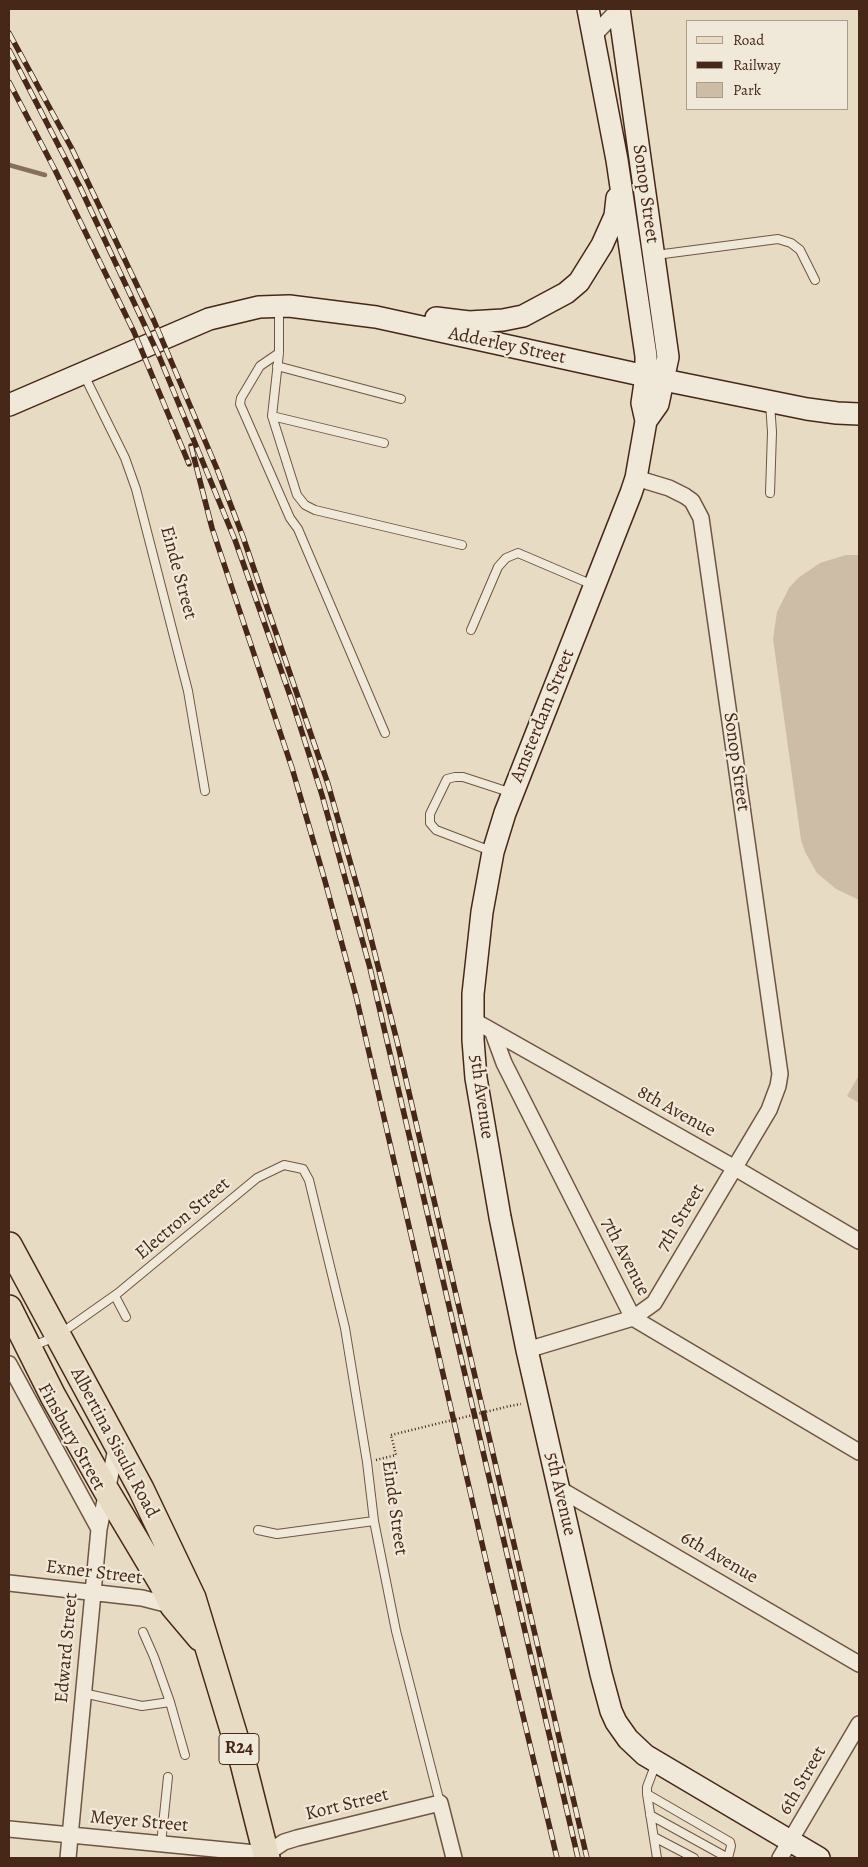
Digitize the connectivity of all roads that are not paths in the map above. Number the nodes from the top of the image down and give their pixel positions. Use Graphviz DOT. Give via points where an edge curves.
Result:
graph roads {
  1 [pos="588,9"];
  2 [pos="619,9"];
  3 [pos="592,36"];
  4 [pos="617,160"];
  5 [pos="654,255"];
  6 [pos="815,280"];
  7 [pos="284,306"];
  8 [pos="279,353"];
  9 [pos="277,366"];
  10 [pos="84,374"];
  11 [pos="655,378"];
  12 [pos="401,399"];
  13 [pos="770,401"];
  14 [pos="9,406"];
  15 [pos="859,414"];
  16 [pos="272,416"];
  17 [pos="384,442"];
  18 [pos="636,478"];
  19 [pos="770,493"];
  20 [pos="462,545"];
  21 [pos="595,586"];
  22 [pos="471,630"];
  23 [pos="385,733"];
  24 [pos="206,791"];
  25 [pos="512,793"];
  26 [pos="493,852"];
  27 [pos="472,1020"];
  28 [pos="493,1033"];
  29 [pos="778,1086"];
  30 [pos="297,1166"];
  31 [pos="735,1168"];
  32 [pos="859,1241"];
  33 [pos="9,1245"];
  34 [pos="115,1296"];
  35 [pos="9,1308"];
  36 [pos="126,1317"];
  37 [pos="633,1318"];
  38 [pos="57,1336"];
  39 [pos="29,1348"];
  40 [pos="527,1350"];
  41 [pos="9,1364"];
  42 [pos="116,1444"];
  43 [pos="859,1452"];
  44 [pos="558,1488"];
  45 [pos="106,1490"];
  46 [pos="374,1521"];
  47 [pos="99,1529"];
  48 [pos="258,1530"];
  49 [pos="9,1583"];
  50 [pos="92,1592"];
  51 [pos="173,1606"];
  52 [pos="144,1632"];
  53 [pos="207,1646"];
  54 [pos="859,1664"];
  55 [pos="83,1693"];
  56 [pos="170,1702"];
  57 [pos="859,1724"];
  58 [pos="185,1755"];
  59 [pos="656,1762"];
  60 [pos="168,1777"];
  61 [pos="647,1794"];
  62 [pos="440,1803"];
  63 [pos="650,1815"];
  64 [pos="9,1829"];
  65 [pos="70,1835"];
  66 [pos="654,1837"];
  67 [pos="161,1844"];
  68 [pos="786,1850"];
  69 [pos="266,1856"];
  70 [pos="68,1858"];
  71 [pos="454,1858"];
  72 [pos="657,1858"];
  73 [pos="694,1858"];
  74 [pos="728,1858"];
  75 [pos="820,1858"];
  1 -- 3 [label="street, Sonop Street"];
  2 -- 3 [label="street"];
  2 -- 5 [label="street, Sonop Street"];
  3 -- 4 [label="street, Sonop Street"];
  4 -- 7 [label="street" via="615,216 593,262 580,282 566,293 523,316 469,322 356,307"];
  4 -- 11 [label="street, Sonop Street" via="646,356"];
  5 -- 6 [label="lane" via="778,239 800,250"];
  5 -- 11 [label="street, Sonop Street" via="668,357"];
  7 -- 8 [label="lane"];
  7 -- 10 [label="street, Adderley Street" via="259,307 219,316"];
  7 -- 11 [label="street, Adderley Street" via="376,317"];
  8 -- 9 [label="lane"];
  8 -- 23 [label="lane" via="260,366 240,404 290,518 298,529"];
  9 -- 12 [label="lane"];
  9 -- 16 [label="lane"];
  10 -- 14 [label="street, Adderley Street"];
  10 -- 24 [label="lane, Einde Street" via="126,458 136,490 188,691"];
  11 -- 13 [label="street, Adderley Street"];
  11 -- 18 [label="street, Amsterdam Street" via="642,403 646,421"];
  13 -- 15 [label="street, Adderley Street"];
  13 -- 19 [label="lane"];
  16 -- 17 [label="lane"];
  16 -- 20 [label="lane" via="297,495 305,505"];
  18 -- 21 [label="street, Amsterdam Street"];
  18 -- 29 [label="street, Sonop Street" via="685,496 701,518 780,1067"];
  21 -- 22 [label="lane" via="518,553 506,558 498,567"];
  21 -- 25 [label="street, Amsterdam Street"];
  25 -- 26 [label="street, Amsterdam Street"];
  25 -- 26 [label="lane" via="463,777 447,779 430,814 430,823 436,830"];
  26 -- 27 [label="street, Amsterdam Street" via="482,912"];
  27 -- 28 [label="street, 8th Avenue"];
  27 -- 40 [label="street, 5th Avenue" via="480,1104"];
  28 -- 31 [label="street, 8th Avenue"];
  28 -- 37 [label="street, 7th Avenue" via="504,1063"];
  29 -- 31 [label="street, 7th Street" via="769,1110"];
  30 -- 34 [label="lane, Electron Street" via="284,1165 257,1178"];
  30 -- 46 [label="lane, Einde Street" via="309,1180 345,1328 368,1462"];
  31 -- 32 [label="street, 8th Avenue"];
  31 -- 37 [label="street, 7th Street" via="654,1302"];
  33 -- 38 [label="main road, Albertina Sisulu Road / R24"];
  34 -- 36 [label="lane"];
  34 -- 38 [label="lane, Electron Street"];
  35 -- 39 [label="main road, Albertina Sisulu Road / R24"];
  37 -- 40 [label="street, 7th Street"];
  37 -- 43 [label="street, 7th Avenue"];
  38 -- 39 [label="lane, Electron Street"];
  38 -- 42 [label="main road, Albertina Sisulu Road / R24"];
  39 -- 45 [label="main road, Albertina Sisulu Road / R24"];
  40 -- 44 [label="street, 5th Avenue"];
  41 -- 47 [label="street, Finsbury Street"];
  42 -- 45 [label="street, Edward Street"];
  42 -- 53 [label="main road, Albertina Sisulu Road / R24" via="193,1598"];
  44 -- 54 [label="street, 6th Avenue"];
  44 -- 59 [label="street, 5th Avenue" via="611,1710 628,1739"];
  45 -- 47 [label="street, Edward Street"];
  45 -- 51 [label="main road, Albertina Sisulu Road / R24"];
  46 -- 48 [label="lane" via="277,1534"];
  46 -- 62 [label="lane, Einde Street" via="396,1631"];
  47 -- 50 [label="street, Edward Street"];
  49 -- 50 [label="street, Exner Street"];
  50 -- 51 [label="street, Exner Street" via="142,1598"];
  50 -- 55 [label="street, Edward Street"];
  51 -- 53 [label="main road, Albertina Sisulu Road / R24"];
  52 -- 56 [label="lane"];
  53 -- 69 [label="main road, Albertina Sisulu Road / R24" via="243,1762"];
  55 -- 56 [label="lane" via="142,1706"];
  55 -- 65 [label="street, Edward Street"];
  56 -- 58 [label="lane"];
  57 -- 68 [label="street, 6th Street"];
  59 -- 61 [label="lane"];
  59 -- 68 [label="street, 5th Avenue"];
  60 -- 67 [label="lane"];
  61 -- 63 [label="lane"];
  61 -- 74 [label="lane" via="730,1842"];
  62 -- 69 [label="street, Kort Street" via="297,1838 284,1842"];
  62 -- 71 [label="street, Einde Street"];
  63 -- 66 [label="lane"];
  63 -- 74 [label="lane"];
  64 -- 65 [label="street, Meyer Street"];
  65 -- 67 [label="street, Meyer Street"];
  65 -- 70 [label="street, Edward Street"];
  66 -- 72 [label="lane"];
  66 -- 73 [label="lane"];
  67 -- 69 [label="street, Meyer Street"];
  68 -- 75 [label="street, 5th Avenue"];
}
